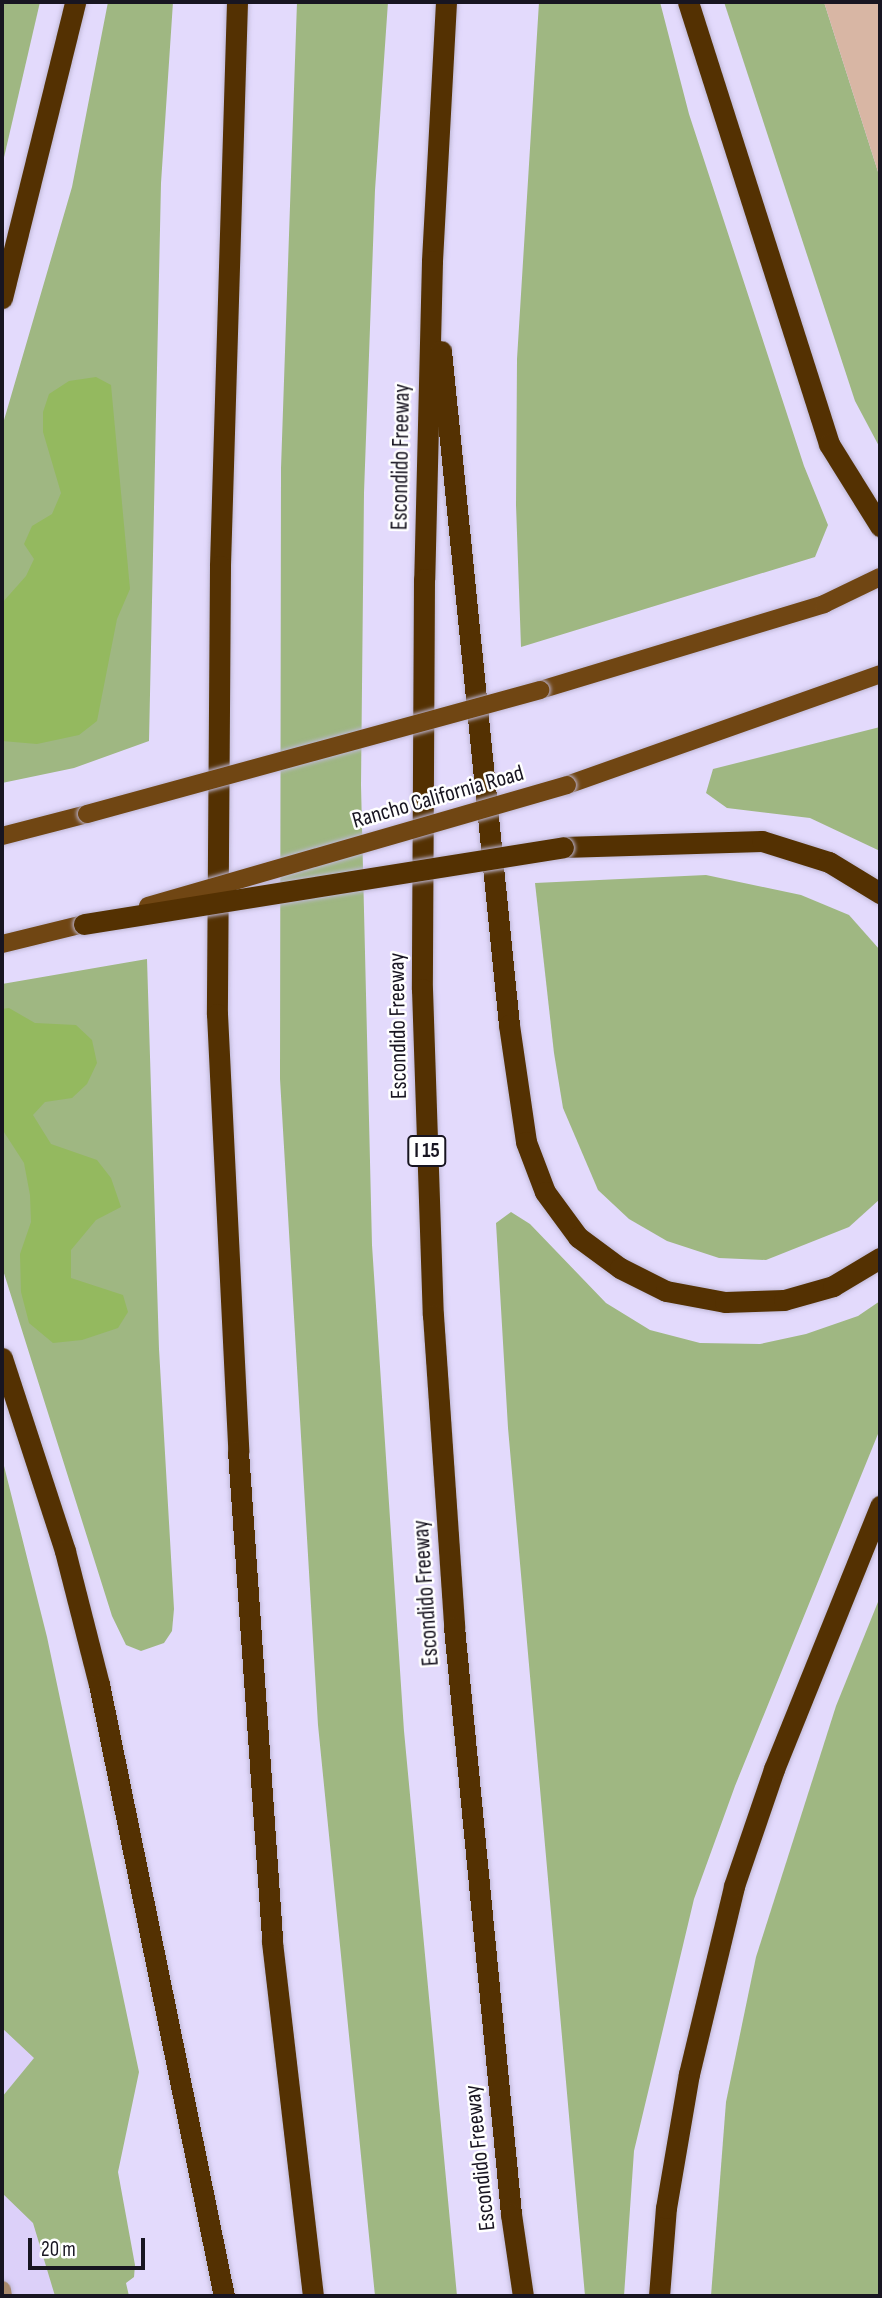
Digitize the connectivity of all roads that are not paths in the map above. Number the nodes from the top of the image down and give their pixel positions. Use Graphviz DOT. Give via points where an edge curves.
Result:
graph roads {
  1 [pos="75,2"];
  2 [pos="237,2"];
  3 [pos="446,2"];
  4 [pos="688,2"];
  5 [pos="432,261"];
  6 [pos="2,298"];
  7 [pos="880,526"];
  8 [pos="880,577"];
  9 [pos="880,674"];
  10 [pos="2,836"];
  11 [pos="880,893"];
  12 [pos="84,924"];
  13 [pos="2,944"];
  14 [pos="880,1258"];
  15 [pos="2,1358"];
  16 [pos="880,1506"];
  17 [pos="2,2290"];
  18 [pos="4,2296"];
  19 [pos="224,2296"];
  20 [pos="313,2296"];
  21 [pos="523,2296"];
  22 [pos="659,2296"];
  1 -- 6 [label="highway"];
  2 -- 20 [label="highway" via="220,566 218,1014 238,1451 272,1942"];
  3 -- 5 [label="highway, Escondido Freeway / I 15"];
  4 -- 7 [label="highway" via="830,444"];
  5 -- 14 [label="highway" via="509,1025 526,1142 545,1192 578,1237 620,1268 666,1291 725,1302 784,1300 833,1286"];
  5 -- 21 [label="highway, Escondido Freeway / I 15" via="424,579 422,989 433,1315 454,1628"];
  8 -- 10 [label="main road, bridge" via="824,604 540,690"];
  9 -- 12 [label="main road, Rancho California Road, bridge" via="567,785"];
  11 -- 12 [label="highway, bridge" via="829,862 762,841 563,846"];
  12 -- 13 [label="main road, Rancho California Road"];
  15 -- 19 [label="highway" via="65,1551 99,1684"];
  16 -- 22 [label="highway" via="774,1769 734,1886 689,2074 666,2208"];
  17 -- 18 [label="lane"];
}
